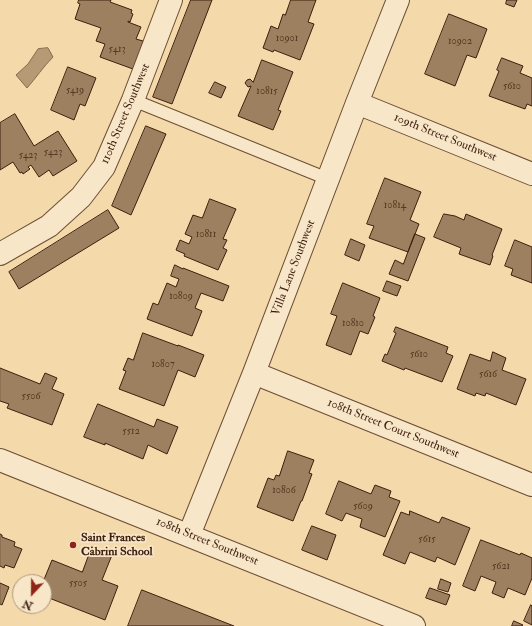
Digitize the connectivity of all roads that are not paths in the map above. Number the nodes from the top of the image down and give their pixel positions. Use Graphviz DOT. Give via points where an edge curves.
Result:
graph roads {
  1 [pos="171,0"];
  2 [pos="398,0"];
  3 [pos="133,100"];
  4 [pos="357,103"];
  5 [pos="532,174"];
  6 [pos="328,179"];
  7 [pos="0,254"];
  8 [pos="254,373"];
  9 [pos="0,460"];
  10 [pos="532,485"];
  11 [pos="189,535"];
  12 [pos="414,626"];
  1 -- 3 [label="street, 110th Street Southwest"];
  2 -- 4 [label="street, Villa Lane Southwest"];
  3 -- 6 [label="lane"];
  3 -- 7 [label="street, 110th Street Southwest" via="104,167 81,197 49,226"];
  4 -- 5 [label="street, 109th Street Southwest"];
  4 -- 6 [label="street, Villa Lane Southwest"];
  6 -- 8 [label="street, Villa Lane Southwest"];
  8 -- 10 [label="street, 108th Street Court Southwest"];
  8 -- 11 [label="street, Villa Lane Southwest"];
  9 -- 11 [label="street, 108th Street Southwest"];
  11 -- 12 [label="street, 108th Street Southwest"];
}
